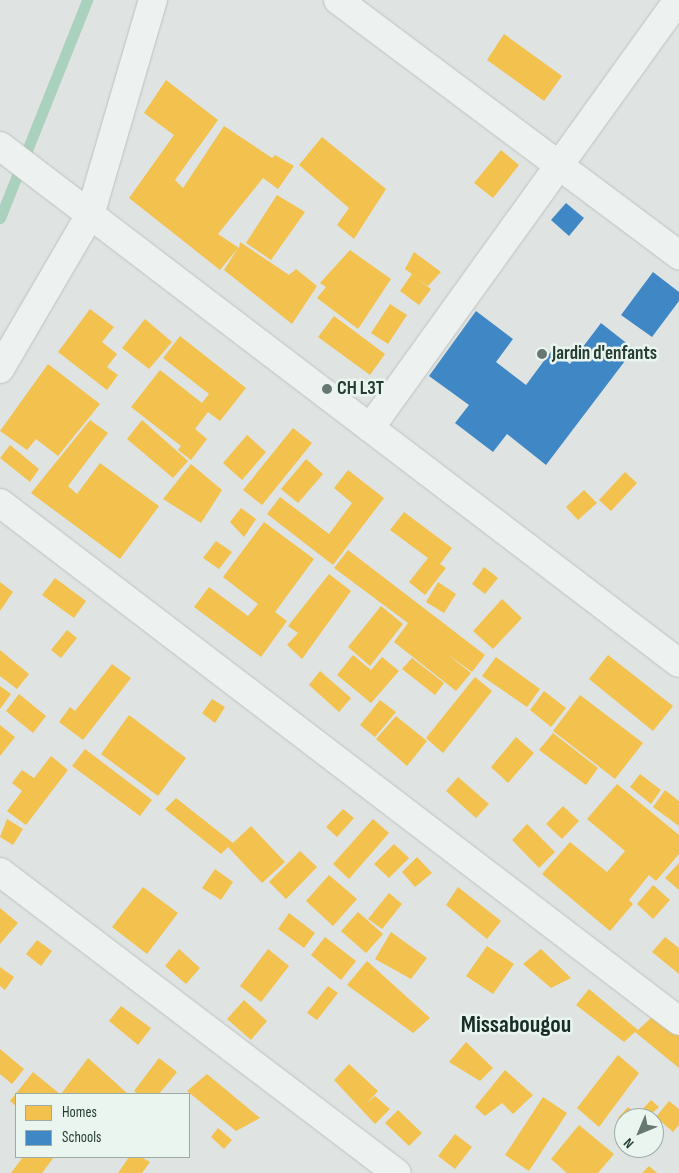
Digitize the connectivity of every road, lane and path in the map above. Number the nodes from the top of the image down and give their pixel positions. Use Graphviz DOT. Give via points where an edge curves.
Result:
graph roads {
  1 [pos="153,0"];
  2 [pos="338,0"];
  3 [pos="678,0"];
  4 [pos="0,146"];
  5 [pos="559,166"];
  6 [pos="90,215"];
  7 [pos="679,255"];
  8 [pos="0,369"];
  9 [pos="370,428"];
  10 [pos="0,503"];
  11 [pos="675,651"];
  12 [pos="0,872"];
  13 [pos="679,1021"];
  14 [pos="397,1173"];
  1 -- 6 [label="street"];
  2 -- 5 [label="street"];
  3 -- 5 [label="street"];
  4 -- 6 [label="street"];
  5 -- 7 [label="street"];
  5 -- 9 [label="street"];
  6 -- 8 [label="street"];
  6 -- 9 [label="street"];
  9 -- 11 [label="street"];
  10 -- 13 [label="street"];
  12 -- 14 [label="street"];
}
